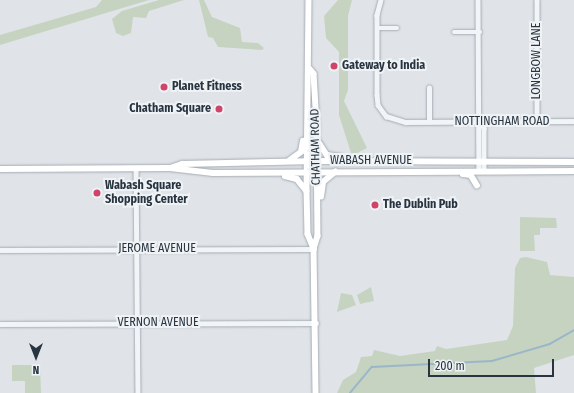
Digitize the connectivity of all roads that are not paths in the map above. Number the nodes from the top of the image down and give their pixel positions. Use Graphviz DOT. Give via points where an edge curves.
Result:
graph roads {
  1 [pos="309,0"];
  2 [pos="381,0"];
  3 [pos="478,0"];
  4 [pos="537,0"];
  5 [pos="377,28"];
  6 [pos="397,28"];
  7 [pos="454,32"];
  8 [pos="480,32"];
  9 [pos="310,69"];
  10 [pos="429,88"];
  11 [pos="306,114"];
  12 [pos="574,121"];
  13 [pos="429,122"];
  14 [pos="480,122"];
  15 [pos="537,122"];
  16 [pos="317,139"];
  17 [pos="307,161"];
  18 [pos="317,161"];
  19 [pos="409,161"];
  20 [pos="286,162"];
  21 [pos="477,162"];
  22 [pos="484,162"];
  23 [pos="574,162"];
  24 [pos="136,168"];
  25 [pos="170,168"];
  26 [pos="0,169"];
  27 [pos="425,170"];
  28 [pos="481,170"];
  29 [pos="574,171"];
  30 [pos="264,172"];
  31 [pos="307,172"];
  32 [pos="317,172"];
  33 [pos="335,172"];
  34 [pos="477,186"];
  35 [pos="307,191"];
  36 [pos="318,231"];
  37 [pos="314,249"];
  38 [pos="0,250"];
  39 [pos="136,250"];
  40 [pos="137,323"];
  41 [pos="316,323"];
  42 [pos="0,324"];
  43 [pos="138,393"];
  44 [pos="316,393"];
  1 -- 9 [label="main road, CHATHAM ROAD"];
  2 -- 5 [label="street, NOTTINGHAM ROAD"];
  3 -- 8 [label="street"];
  4 -- 15 [label="street, LONGBOW LANE"];
  5 -- 6 [label="street"];
  5 -- 13 [label="street, NOTTINGHAM ROAD" via="377,95 380,109 393,120"];
  7 -- 8 [label="street"];
  8 -- 14 [label="street"];
  9 -- 11 [label="main road, CHATHAM ROAD" via="306,74"];
  9 -- 16 [label="main road, CHATHAM ROAD" via="314,74"];
  10 -- 13 [label="street"];
  11 -- 17 [label="main road, CHATHAM ROAD"];
  11 -- 20 [label="main road" via="303,147 294,158"];
  12 -- 15 [label="street, NOTTINGHAM ROAD"];
  13 -- 14 [label="street, NOTTINGHAM ROAD"];
  14 -- 15 [label="street, NOTTINGHAM ROAD"];
  14 -- 21 [label="street"];
  14 -- 22 [label="street" via="484,128"];
  16 -- 18 [label="main road, CHATHAM ROAD"];
  16 -- 19 [label="main road" via="324,153 331,157 394,157"];
  17 -- 18 [label="main road, WABASH AVENUE"];
  17 -- 20 [label="main road, WABASH AVENUE"];
  17 -- 31 [label="main road, CHATHAM ROAD"];
  18 -- 19 [label="main road, WABASH AVENUE"];
  18 -- 32 [label="main road, CHATHAM ROAD"];
  19 -- 21 [label="main road, WABASH AVENUE"];
  20 -- 25 [label="main road, WABASH AVENUE" via="182,164"];
  21 -- 22 [label="main road, WABASH AVENUE"];
  21 -- 28 [label="street"];
  22 -- 23 [label="main road, WABASH AVENUE"];
  22 -- 28 [label="street"];
  24 -- 25 [label="main road, WABASH AVENUE"];
  24 -- 26 [label="main road, WABASH AVENUE"];
  24 -- 39 [label="street"];
  25 -- 30 [label="main road, WABASH AVENUE"];
  27 -- 28 [label="main road, WABASH AVENUE"];
  27 -- 33 [label="main road, WABASH AVENUE"];
  27 -- 34 [label="main road" via="469,174"];
  28 -- 29 [label="main road, WABASH AVENUE"];
  30 -- 31 [label="main road, WABASH AVENUE"];
  30 -- 35 [label="main road" via="294,177"];
  31 -- 32 [label="main road, WABASH AVENUE"];
  31 -- 35 [label="main road, CHATHAM ROAD"];
  32 -- 33 [label="main road, WABASH AVENUE"];
  32 -- 36 [label="main road, CHATHAM ROAD"];
  33 -- 36 [label="main road" via="321,186"];
  35 -- 37 [label="main road, CHATHAM ROAD" via="308,234"];
  36 -- 37 [label="main road, CHATHAM ROAD"];
  37 -- 39 [label="street, JEROME AVENUE"];
  37 -- 41 [label="main road, CHATHAM ROAD"];
  38 -- 39 [label="street, JEROME AVENUE"];
  39 -- 40 [label="street"];
  40 -- 41 [label="street, VERNON AVENUE"];
  40 -- 42 [label="street, VERNON AVENUE"];
  40 -- 43 [label="street"];
  41 -- 44 [label="main road, CHATHAM ROAD"];
}
